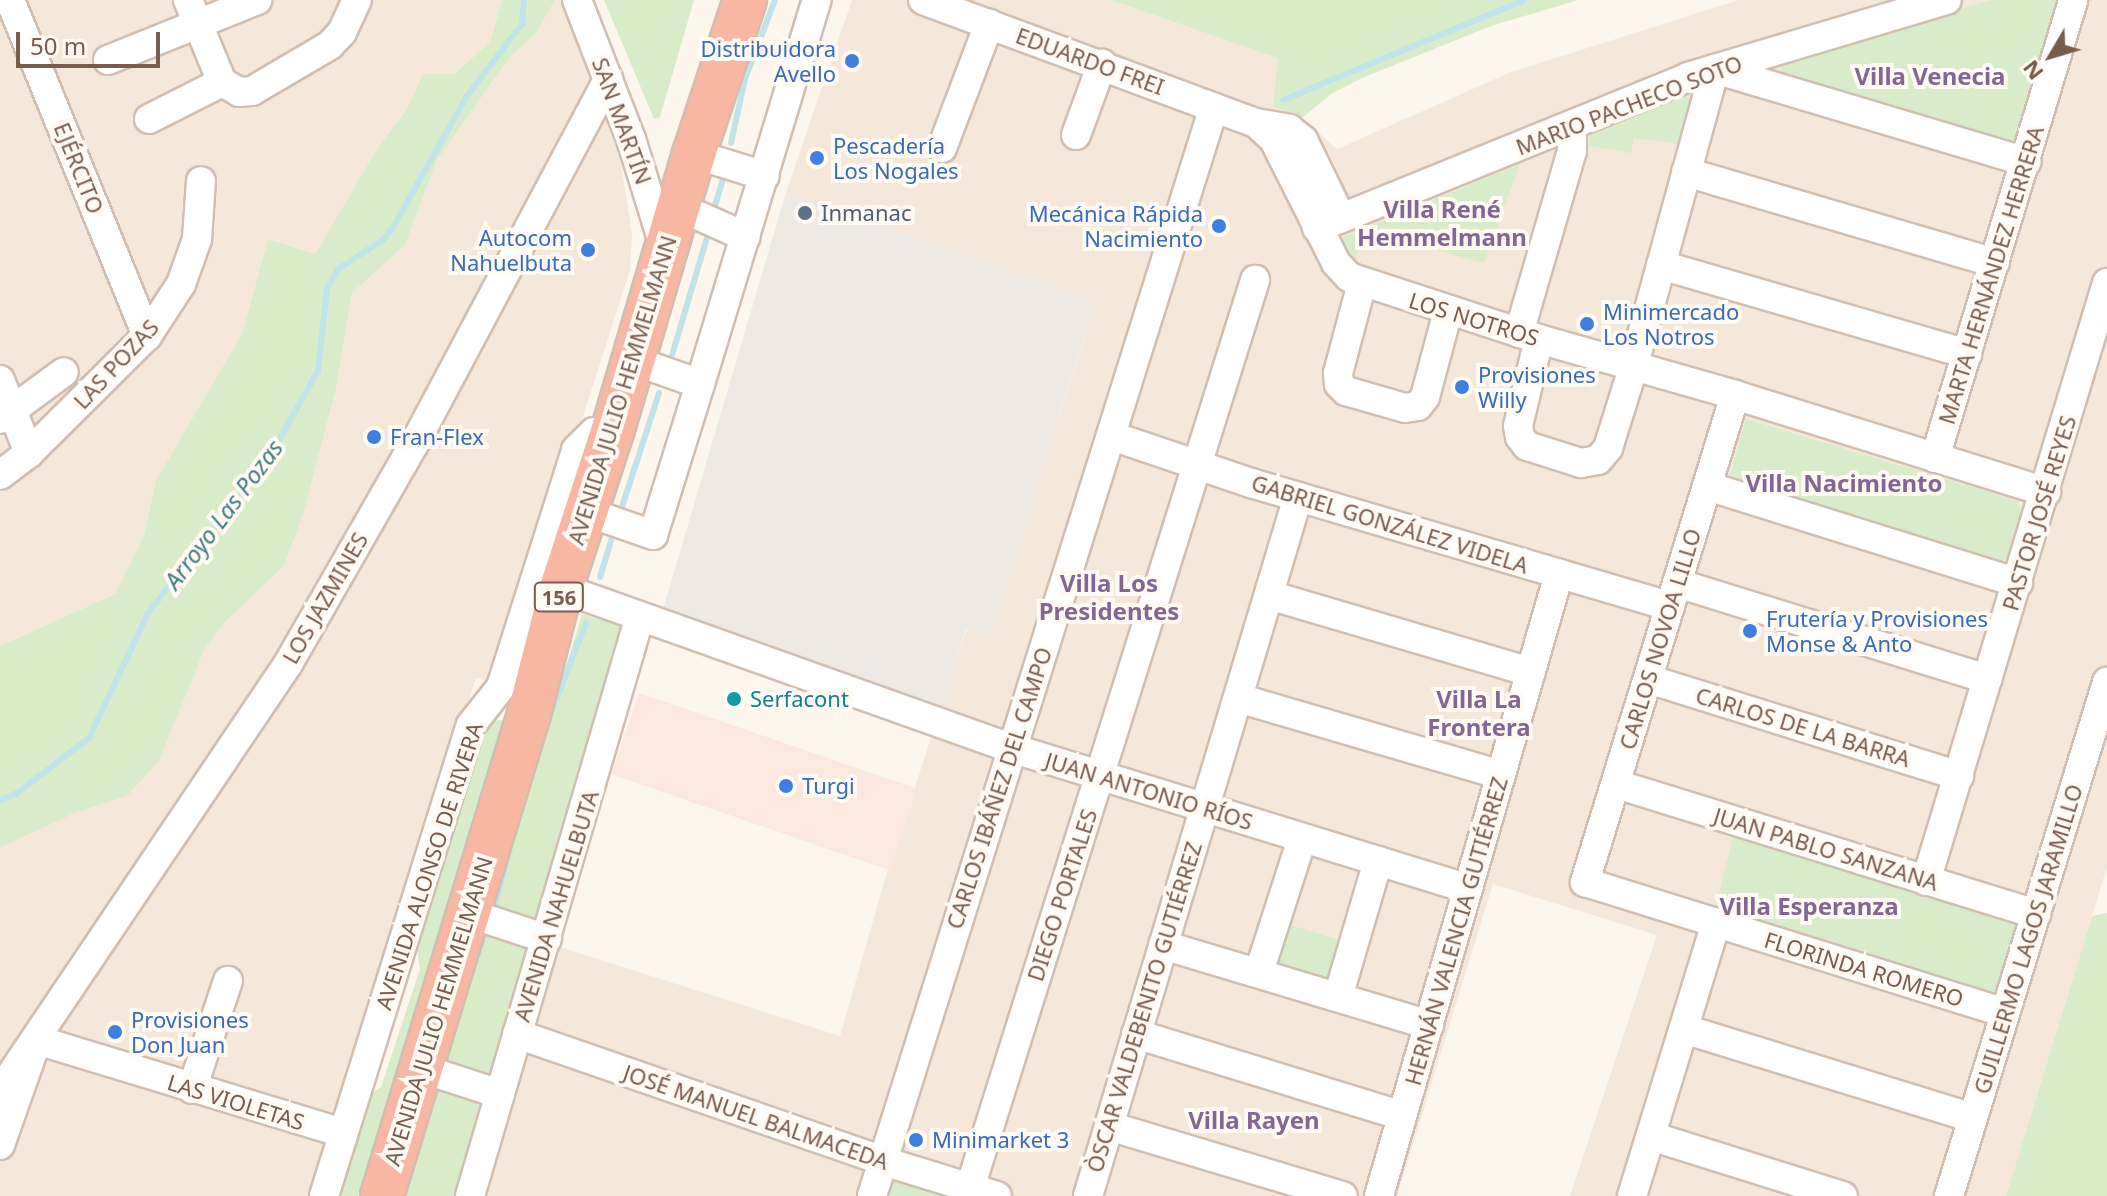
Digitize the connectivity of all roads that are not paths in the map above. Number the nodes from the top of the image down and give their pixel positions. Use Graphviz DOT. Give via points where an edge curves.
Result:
graph roads {
  1 [pos="257,0"];
  2 [pos="357,0"];
  3 [pos="577,0"];
  4 [pos="745,0"];
  5 [pos="817,0"];
  6 [pos="923,0"];
  7 [pos="1947,0"];
  8 [pos="2073,0"];
  9 [pos="15,2"];
  10 [pos="193,12"];
  11 [pos="989,24"];
  12 [pos="108,60"];
  13 [pos="1102,64"];
  14 [pos="1715,69"];
  15 [pos="608,79"];
  16 [pos="222,82"];
  17 [pos="1214,107"];
  18 [pos="149,119"];
  19 [pos="1256,123"];
  20 [pos="1572,125"];
  21 [pos="1076,135"];
  22 [pos="942,148"];
  23 [pos="694,154"];
  24 [pos="2026,162"];
  25 [pos="1686,172"];
  26 [pos="765,176"];
  27 [pos="201,181"];
  28 [pos="673,223"];
  29 [pos="1329,223"];
  30 [pos="746,237"];
  31 [pos="1995,263"];
  32 [pos="1661,265"];
  33 [pos="1255,280"];
  34 [pos="1362,283"];
  35 [pos="2107,283"];
  36 [pos="1448,311"];
  37 [pos="2103,315"];
  38 [pos="147,336"];
  39 [pos="1529,336"];
  40 [pos="1967,354"];
  41 [pos="632,360"];
  42 [pos="1633,368"];
  43 [pos="64,372"];
  44 [pos="0,380"];
  45 [pos="700,384"];
  46 [pos="1735,395"];
  47 [pos="6,414"];
  48 [pos="613,429"];
  49 [pos="1112,436"];
  50 [pos="29,453"];
  51 [pos="1935,458"];
  52 [pos="1200,463"];
  53 [pos="0,475"];
  54 [pos="1707,486"];
  55 [pos="2046,492"];
  56 [pos="1298,497"];
  57 [pos="587,512"];
  58 [pos="1559,574"];
  59 [pos="2018,583"];
  60 [pos="561,588"];
  61 [pos="1674,594"];
  62 [pos="1269,595"];
  63 [pos="640,616"];
  64 [pos="1531,672"];
  65 [pos="1648,679"];
  66 [pos="1988,679"];
  67 [pos="2107,682"];
  68 [pos="1238,698"];
  69 [pos="1011,748"];
  70 [pos="1501,775"];
  71 [pos="1959,776"];
  72 [pos="1100,777"];
  73 [pos="1616,784"];
  74 [pos="1204,809"];
  75 [pos="1302,839"];
  76 [pos="1378,861"];
  77 [pos="1926,881"];
  78 [pos="1585,882"];
  79 [pos="1468,889"];
  80 [pos="468,913"];
  81 [pos="2036,914"];
  82 [pos="1716,923"];
  83 [pos="547,939"];
  84 [pos="1163,945"];
  85 [pos="1259,972"];
  86 [pos="228,981"];
  87 [pos="1338,997"];
  88 [pos="2005,1013"];
  89 [pos="1429,1025"];
  90 [pos="1684,1029"];
  91 [pos="517,1034"];
  92 [pos="1136,1034"];
  93 [pos="37,1040"];
  94 [pos="420,1068"];
  95 [pos="4,1078"];
  96 [pos="192,1089"];
  97 [pos="500,1094"];
  98 [pos="1402,1116"];
  99 [pos="1973,1118"];
  100 [pos="1109,1126"];
  101 [pos="343,1133"];
  102 [pos="1651,1136"];
  103 [pos="0,1145"];
  104 [pos="883,1161"];
  105 [pos="970,1188"];
  106 [pos="324,1196"];
  107 [pos="382,1196"];
  108 [pos="470,1196"];
  109 [pos="872,1196"];
  110 [pos="997,1196"];
  111 [pos="1088,1196"];
  112 [pos="1343,1196"];
  113 [pos="1379,1196"];
  114 [pos="1632,1196"];
  115 [pos="1843,1196"];
  116 [pos="1949,1196"];
  1 -- 10 [label="street"];
  2 -- 16 [label="street" via="330,45 252,91 239,92"];
  3 -- 15 [label="street, SAN MARTÍN"];
  4 -- 23 [label="highway, AVENIDA JULIO HEMMELMANN / 156"];
  5 -- 26 [label="street"];
  6 -- 11 [label="street, EDUARDO FREI"];
  7 -- 14 [label="street, MARIO PACHECO SOTO"];
  8 -- 24 [label="street, MARTA HERNÁNDEZ HERRERA"];
  9 -- 38 [label="street, EJÉRCITO"];
  10 -- 12 [label="street"];
  10 -- 16 [label="street"];
  11 -- 13 [label="street, EDUARDO FREI"];
  11 -- 22 [label="street"];
  13 -- 17 [label="street, EDUARDO FREI"];
  13 -- 21 [label="street"];
  14 -- 20 [label="street, MARIO PACHECO SOTO"];
  14 -- 24 [label="street"];
  14 -- 25 [label="street"];
  15 -- 28 [label="street, SAN MARTÍN" via="661,236"];
  15 -- 93 [label="street, LOS JAZMINES" via="419,435 288,664"];
  16 -- 18 [label="street"];
  17 -- 19 [label="street, EDUARDO FREI"];
  17 -- 49 [label="street, CARLOS IBÁÑEZ DEL CAMPO"];
  19 -- 29 [label="street, LOS NOTROS" via="1274,140"];
  20 -- 29 [label="street, MARIO PACHECO SOTO"];
  20 -- 39 [label="street" via="1572,151"];
  23 -- 26 [label="street"];
  23 -- 28 [label="highway, AVENIDA JULIO HEMMELMANN / 156"];
  24 -- 31 [label="street, MARTA HERNÁNDEZ HERRERA"];
  25 -- 31 [label="street"];
  25 -- 32 [label="street"];
  26 -- 30 [label="street"];
  27 -- 38 [label="street, LAS POZAS" via="197,239 181,284"];
  28 -- 30 [label="street"];
  28 -- 41 [label="highway, AVENIDA JULIO HEMMELMANN / 156"];
  29 -- 34 [label="street, LOS NOTROS" via="1342,271"];
  30 -- 45 [label="street"];
  31 -- 40 [label="street, MARTA HERNÁNDEZ HERRERA"];
  32 -- 40 [label="street"];
  32 -- 42 [label="street"];
  33 -- 52 [label="street, DIEGO PORTALES"];
  34 -- 36 [label="street, LOS NOTROS"];
  34 -- 36 [label="street" via="1338,373 1346,391 1405,408 1418,406"];
  35 -- 37 [label="street, PASTOR JOSÉ REYES"];
  36 -- 39 [label="street, LOS NOTROS"];
  37 -- 55 [label="street, PASTOR JOSÉ REYES"];
  38 -- 50 [label="street, LAS POZAS"];
  39 -- 42 [label="street, LOS NOTROS"];
  39 -- 42 [label="street" via="1520,437 1527,446 1581,463 1598,460 1608,448"];
  40 -- 51 [label="street, MARTA HERNÁNDEZ HERRERA"];
  41 -- 45 [label="street"];
  41 -- 48 [label="highway, AVENIDA JULIO HEMMELMANN / 156"];
  42 -- 46 [label="street, LOS NOTROS"];
  43 -- 47 [label="street"];
  44 -- 47 [label="street"];
  45 -- 57 [label="street" via="653,535"];
  46 -- 51 [label="street, LOS NOTROS"];
  46 -- 54 [label="street, CARLOS NOVOA LILLO"];
  47 -- 50 [label="street"];
  48 -- 57 [label="highway, AVENIDA JULIO HEMMELMANN / 156"];
  48 -- 101 [label="street, AVENIDA ALONSO DE RIVERA" via="594,432 576,450 501,687 471,725"];
  49 -- 52 [label="street, GABRIEL GONZÁLEZ VIDELA"];
  49 -- 69 [label="street, CARLOS IBÁÑEZ DEL CAMPO"];
  50 -- 53 [label="street, LAS POZAS"];
  51 -- 55 [label="street, LOS NOTROS"];
  52 -- 56 [label="street, GABRIEL GONZÁLEZ VIDELA"];
  52 -- 72 [label="street, DIEGO PORTALES"];
  54 -- 59 [label="street"];
  54 -- 61 [label="street, CARLOS NOVOA LILLO"];
  55 -- 59 [label="street, PASTOR JOSÉ REYES"];
  56 -- 58 [label="street, GABRIEL GONZÁLEZ VIDELA"];
  56 -- 62 [label="street, ÒSCAR VALDEBENITO GUTIÉRREZ"];
  57 -- 60 [label="highway, AVENIDA JULIO HEMMELMANN / 156"];
  58 -- 61 [label="street, GABRIEL GONZÁLEZ VIDELA"];
  58 -- 64 [label="street, HERNÁN VALENCIA GUTIÉRREZ"];
  59 -- 66 [label="street, PASTOR JOSÉ REYES"];
  60 -- 63 [label="street, JUAN ANTONIO RÍOS"];
  60 -- 80 [label="highway, AVENIDA JULIO HEMMELMANN / 156"];
  61 -- 65 [label="street, CARLOS NOVOA LILLO"];
  61 -- 66 [label="street, GABRIEL GONZÁLEZ VIDELA"];
  62 -- 64 [label="street"];
  62 -- 68 [label="street, ÒSCAR VALDEBENITO GUTIÉRREZ"];
  63 -- 69 [label="street, JUAN ANTONIO RÍOS"];
  63 -- 83 [label="street, AVENIDA NAHUELBUTA"];
  64 -- 70 [label="street, HERNÁN VALENCIA GUTIÉRREZ"];
  65 -- 71 [label="street, CARLOS DE LA BARRA"];
  65 -- 73 [label="street, CARLOS NOVOA LILLO"];
  66 -- 71 [label="street, PASTOR JOSÉ REYES"];
  67 -- 81 [label="street, GUILLERMO LAGOS JARAMILLO"];
  68 -- 70 [label="street"];
  68 -- 74 [label="street, ÒSCAR VALDEBENITO GUTIÉRREZ"];
  69 -- 72 [label="street, JUAN ANTONIO RÍOS"];
  69 -- 104 [label="street, CARLOS IBÁÑEZ DEL CAMPO"];
  70 -- 79 [label="street, HERNÁN VALENCIA GUTIÉRREZ"];
  71 -- 77 [label="street, PASTOR JOSÉ REYES"];
  72 -- 74 [label="street, JUAN ANTONIO RÍOS"];
  72 -- 105 [label="street, DIEGO PORTALES"];
  73 -- 77 [label="street, JUAN PABLO SANZANA"];
  73 -- 78 [label="street, CARLOS NOVOA LILLO"];
  74 -- 75 [label="street, JUAN ANTONIO RÍOS"];
  74 -- 84 [label="street, ÒSCAR VALDEBENITO GUTIÉRREZ"];
  75 -- 76 [label="street, JUAN ANTONIO RÍOS"];
  75 -- 85 [label="street"];
  76 -- 79 [label="street, JUAN ANTONIO RÍOS"];
  76 -- 87 [label="street"];
  77 -- 81 [label="street, JUAN PABLO SANZANA"];
  78 -- 82 [label="street, FLORINDA ROMERO"];
  79 -- 89 [label="street, HERNÁN VALENCIA GUTIÉRREZ"];
  80 -- 83 [label="street"];
  80 -- 94 [label="highway, AVENIDA JULIO HEMMELMANN / 156"];
  81 -- 88 [label="street, GUILLERMO LAGOS JARAMILLO"];
  82 -- 88 [label="street, FLORINDA ROMERO"];
  82 -- 90 [label="street"];
  83 -- 91 [label="street, AVENIDA NAHUELBUTA"];
  84 -- 85 [label="street"];
  84 -- 92 [label="street, ÒSCAR VALDEBENITO GUTIÉRREZ"];
  85 -- 87 [label="street"];
  86 -- 96 [label="street"];
  87 -- 89 [label="street"];
  88 -- 99 [label="street, GUILLERMO LAGOS JARAMILLO"];
  89 -- 98 [label="street, HERNÁN VALENCIA GUTIÉRREZ"];
  90 -- 99 [label="street"];
  90 -- 102 [label="street"];
  91 -- 97 [label="street, AVENIDA NAHUELBUTA"];
  91 -- 104 [label="street, JOSÉ MANUEL BALMACEDA"];
  92 -- 98 [label="street"];
  92 -- 100 [label="street, ÒSCAR VALDEBENITO GUTIÉRREZ"];
  93 -- 95 [label="street, LOS JAZMINES"];
  93 -- 96 [label="street, LAS VIOLETAS"];
  93 -- 103 [label="street"];
  94 -- 97 [label="street"];
  94 -- 107 [label="highway, AVENIDA JULIO HEMMELMANN / 156"];
  96 -- 101 [label="street, LAS VIOLETAS"];
  97 -- 108 [label="street, AVENIDA NAHUELBUTA"];
  98 -- 113 [label="street, HERNÁN VALENCIA GUTIÉRREZ"];
  99 -- 116 [label="street, GUILLERMO LAGOS JARAMILLO"];
  100 -- 111 [label="street, ÒSCAR VALDEBENITO GUTIÉRREZ"];
  100 -- 112 [label="street"];
  101 -- 106 [label="street, AVENIDA ALONSO DE RIVERA"];
  102 -- 114 [label="street"];
  102 -- 115 [label="street"];
  104 -- 105 [label="street, JOSÉ MANUEL BALMACEDA"];
  104 -- 109 [label="street, CARLOS IBÁÑEZ DEL CAMPO"];
  105 -- 110 [label="street, JOSÉ MANUEL BALMACEDA"];
}
